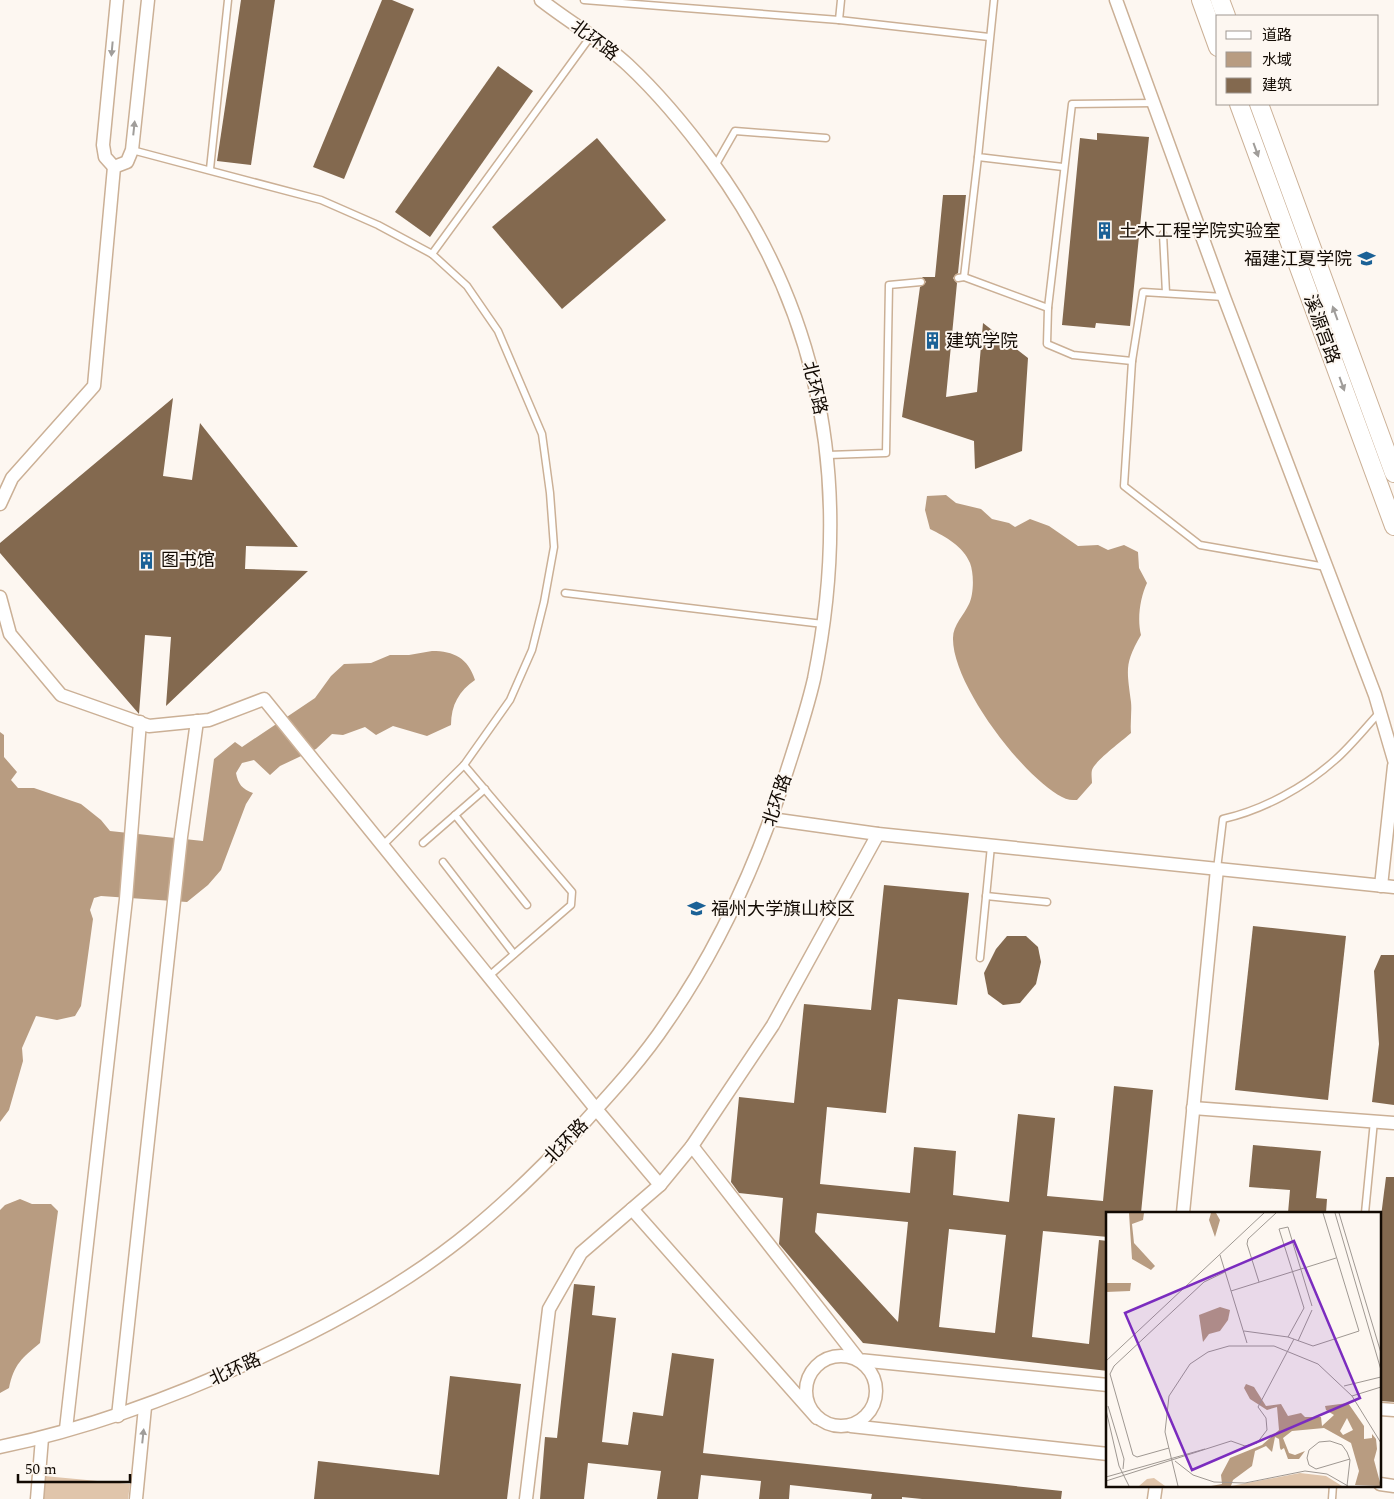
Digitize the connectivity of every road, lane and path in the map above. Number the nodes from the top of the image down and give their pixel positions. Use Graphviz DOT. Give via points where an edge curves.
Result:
graph roads {
  1 [pos="117,0"];
  2 [pos="148,0"];
  3 [pos="228,0"];
  4 [pos="541,0"];
  5 [pos="584,0"];
  6 [pos="841,0"];
  7 [pos="994,0"];
  8 [pos="1116,0"];
  9 [pos="1201,0"];
  10 [pos="1220,0"];
  11 [pos="1226,15"];
  12 [pos="839,20"];
  13 [pos="591,36"];
  14 [pos="989,37"];
  15 [pos="1216,41"];
  16 [pos="1155,103"];
  17 [pos="1239,105"];
  18 [pos="1259,105"];
  19 [pos="826,138"];
  20 [pos="132,150"];
  21 [pos="978,156"];
  22 [pos="715,166"];
  23 [pos="114,167"];
  24 [pos="1063,167"];
  25 [pos="210,169"];
  26 [pos="1162,234"];
  27 [pos="432,254"];
  28 [pos="921,282"];
  29 [pos="1166,293"];
  30 [pos="1224,297"];
  31 [pos="1048,308"];
  32 [pos="1132,361"];
  33 [pos="828,455"];
  34 [pos="1394,474"];
  35 [pos="0,504"];
  36 [pos="1394,526"];
  37 [pos="1328,568"];
  38 [pos="565,594"];
  39 [pos="0,597"];
  40 [pos="823,624"];
  41 [pos="1380,712"];
  42 [pos="197,721"];
  43 [pos="140,722"];
  44 [pos="1394,760"];
  45 [pos="464,765"];
  46 [pos="1394,766"];
  47 [pos="485,789"];
  48 [pos="455,815"];
  49 [pos="771,820"];
  50 [pos="878,834"];
  51 [pos="422,843"];
  52 [pos="383,845"];
  53 [pos="991,846"];
  54 [pos="443,862"];
  55 [pos="1217,869"];
  56 [pos="1388,886"];
  57 [pos="986,896"];
  58 [pos="1047,902"];
  59 [pos="527,904"];
  60 [pos="514,954"];
  61 [pos="980,958"];
  62 [pos="489,976"];
  63 [pos="1193,1108"];
  64 [pos="596,1109"];
  65 [pos="1374,1121"];
  66 [pos="1394,1123"];
  67 [pos="692,1146"];
  68 [pos="660,1185"];
  69 [pos="632,1209"];
  70 [pos="1183,1212"];
  71 [pos="1365,1212"];
  72 [pos="859,1360"];
  73 [pos="1106,1384"];
  74 [pos="145,1407"];
  75 [pos="118,1416"];
  76 [pos="817,1418"];
  77 [pos="851,1426"];
  78 [pos="66,1429"];
  79 [pos="42,1438"];
  80 [pos="0,1447"];
  81 [pos="1106,1454"];
  82 [pos="1156,1486"];
  83 [pos="1333,1486"];
  84 [pos="37,1499"];
  85 [pos="136,1499"];
  86 [pos="526,1499"];
  87 [pos="1154,1499"];
  88 [pos="1332,1499"];
  1 -- 23 [label="street, one-way" via="103,145 105,157"];
  20 -- 2 [label="street, one-way"];
  3 -- 25 [label="lane"];
  4 -- 13 [label="street, 北环路"];
  5 -- 12 [label="lane"];
  6 -- 12 [label="lane"];
  7 -- 14 [label="lane"];
  8 -- 16 [label="street"];
  9 -- 15 [label="main road"];
  10 -- 11 [label="main road"];
  12 -- 14 [label="lane"];
  13 -- 22 [label="street, 北环路" via="658,96"];
  13 -- 27 [label="lane"];
  14 -- 21 [label="lane"];
  16 -- 24 [label="lane" via="1072,104"];
  16 -- 30 [label="street"];
  17 -- 36 [label="main road, 溪源宫路, one-way"];
  34 -- 18 [label="main road, 溪源宫路, one-way"];
  19 -- 22 [label="lane" via="735,131"];
  20 -- 23 [label="street" via="127,162"];
  20 -- 25 [label="lane"];
  21 -- 24 [label="lane"];
  21 -- 31 [label="lane" via="961,278"];
  22 -- 33 [label="street, 北环路" via="760,242 798,325 819,402"];
  23 -- 35 [label="street" via="94,386 12,478"];
  24 -- 31 [label="lane"];
  25 -- 27 [label="lane" via="321,200"];
  26 -- 29 [label="lane"];
  27 -- 45 [label="lane" via="467,286 498,331 542,434 554,547 532,650 510,700"];
  28 -- 33 [label="lane" via="889,285 886,452"];
  29 -- 30 [label="lane"];
  29 -- 32 [label="lane" via="1143,292"];
  30 -- 37 [label="street"];
  31 -- 32 [label="lane" via="1047,344 1073,355"];
  32 -- 37 [label="lane" via="1124,486 1200,544"];
  33 -- 40 [label="street, 北环路" via="832,546"];
  37 -- 41 [label="street"];
  38 -- 40 [label="lane"];
  39 -- 43 [label="street" via="10,634 61,696"];
  40 -- 49 [label="street, 北环路" via="802,723"];
  41 -- 44 [label="street"];
  41 -- 55 [label="lane" via="1335,760 1302,785 1272,801 1223,819"];
  42 -- 43 [label="street" via="149,726"];
  42 -- 52 [label="street" via="210,720 264,699"];
  42 -- 75 [label="street" via="181,837"];
  43 -- 78 [label="street" via="126,899"];
  45 -- 47 [label="lane"];
  45 -- 52 [label="lane"];
  46 -- 56 [label="street"];
  47 -- 48 [label="lane"];
  47 -- 60 [label="lane" via="572,892 571,905"];
  48 -- 51 [label="lane"];
  48 -- 59 [label="lane"];
  49 -- 50 [label="street"];
  49 -- 64 [label="street, 北环路" via="736,902 692,982 642,1057"];
  50 -- 53 [label="street"];
  50 -- 67 [label="street" via="773,1025"];
  52 -- 62 [label="street"];
  53 -- 55 [label="street"];
  53 -- 57 [label="lane"];
  54 -- 60 [label="lane"];
  55 -- 56 [label="street"];
  55 -- 63 [label="street"];
  57 -- 58 [label="lane"];
  57 -- 61 [label="lane"];
  60 -- 62 [label="lane"];
  62 -- 64 [label="street"];
  63 -- 65 [label="street"];
  63 -- 70 [label="street"];
  64 -- 68 [label="street"];
  64 -- 74 [label="street, 北环路" via="502,1205 394,1287 276,1350"];
  65 -- 66 [label="street"];
  65 -- 71 [label="lane"];
  67 -- 68 [label="street"];
  67 -- 72 [label="street"];
  68 -- 69 [label="street"];
  69 -- 76 [label="street"];
  69 -- 86 [label="street" via="581,1253 548,1309"];
  72 -- 73 [label="street"];
  72 -- 76 [label="street" via="836,1356 816,1366 805,1387 810,1409"];
  72 -- 77 [label="street" via="874,1378 876,1396 870,1412"];
  74 -- 75 [label="street, 北环路"];
  85 -- 74 [label="street, one-way"];
  75 -- 78 [label="street, 北环路"];
  76 -- 77 [label="street" via="833,1426"];
  77 -- 81 [label="street"];
  78 -- 79 [label="street, 北环路"];
  79 -- 80 [label="street, 北环路"];
  79 -- 84 [label="street"];
  82 -- 87 [label="street"];
  83 -- 88 [label="lane"];
}
